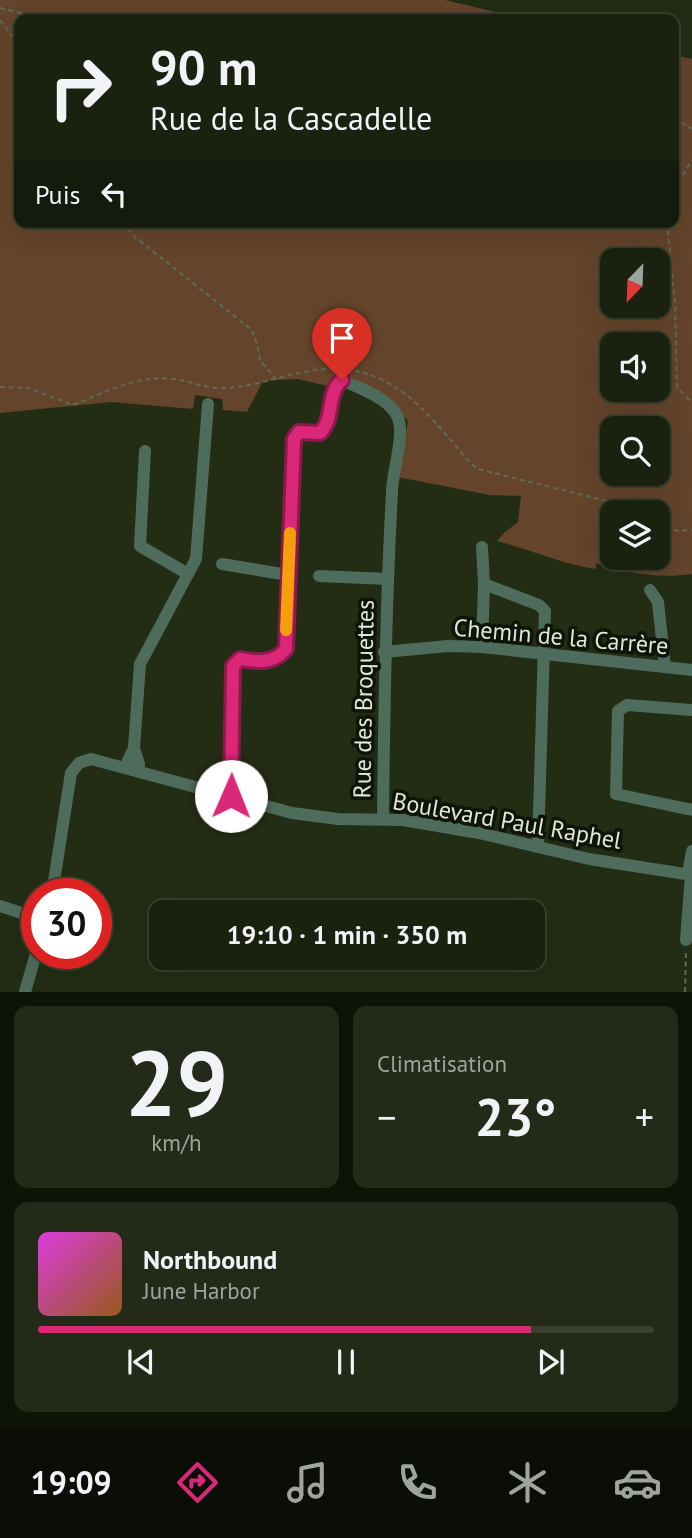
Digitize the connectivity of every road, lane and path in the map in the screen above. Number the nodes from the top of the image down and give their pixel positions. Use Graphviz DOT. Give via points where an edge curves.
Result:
graph roads {
  1 [pos="0,8"];
  2 [pos="25,14"];
  3 [pos="0,20"];
  4 [pos="14,38"];
  5 [pos="692,160"];
  6 [pos="679,182"];
  7 [pos="127,228"];
  8 [pos="668,228"];
  9 [pos="276,380"];
  10 [pos="692,403"];
  11 [pos="208,404"];
  12 [pos="145,452"];
  13 [pos="670,528"];
  14 [pos="692,530"];
  15 [pos="482,547"];
  16 [pos="222,564"];
  17 [pos="187,574"];
  18 [pos="288,575"];
  19 [pos="319,576"];
  20 [pos="387,579"];
  21 [pos="484,584"];
  22 [pos="650,590"];
  23 [pos="482,646"];
  24 [pos="384,652"];
  25 [pos="544,654"];
  26 [pos="665,667"];
  27 [pos="692,670"];
  28 [pos="692,710"];
  29 [pos="132,769"];
  30 [pos="231,796"];
  31 [pos="692,810"];
  32 [pos="383,819"];
  33 [pos="538,847"];
  34 [pos="692,850"];
  35 [pos="690,874"];
  36 [pos="55,878"];
  37 [pos="0,906"];
  38 [pos="21,913"];
  39 [pos="687,940"];
  40 [pos="32,969"];
  41 [pos="27,992"];
  42 [pos="685,992"];
  1 -- 2 [label="path"];
  3 -- 4 [label="path"];
  5 -- 6 [label="path"];
  7 -- 9 [label="path" via="252,330 260,360"];
  8 -- 10 [label="path" via="677,387"];
  11 -- 17 [label="street" via="196,559"];
  12 -- 17 [label="street" via="140,546"];
  13 -- 14 [label="path"];
  15 -- 21 [label="street"];
  16 -- 18 [label="street"];
  17 -- 29 [label="street" via="140,664"];
  18 -- 20 [label="street, Rue des Broquettes" via="294,439 299,432 320,433 326,427 335,386 342,380 386,402 400,426"];
  18 -- 30 [label="street" via="286,649 268,661 240,659 233,666"];
  19 -- 20 [label="street, Rue des Broquettes"];
  20 -- 24 [label="street, Rue des Broquettes"];
  21 -- 23 [label="street"];
  21 -- 25 [label="street" via="545,611"];
  22 -- 26 [label="street" via="658,601"];
  23 -- 24 [label="street, Chemin de la Carrère"];
  23 -- 25 [label="street, Chemin de la Carrère"];
  24 -- 32 [label="street, Rue des Broquettes"];
  25 -- 26 [label="street, Chemin de la Carrère"];
  25 -- 33 [label="street"];
  26 -- 27 [label="street, Chemin de la Carrère"];
  28 -- 31 [label="street" via="627,705 618,711 615,794"];
  29 -- 30 [label="street, Boulevard Paul Raphel"];
  29 -- 36 [label="street, Boulevard Paul Raphel" via="91,759 73,769"];
  30 -- 32 [label="street, Boulevard Paul Raphel" via="292,813"];
  32 -- 33 [label="street, Boulevard Paul Raphel" via="431,824"];
  33 -- 35 [label="street, Boulevard Paul Raphel"];
  34 -- 35 [label="street"];
  35 -- 39 [label="street"];
  37 -- 38 [label="street"];
  39 -- 42 [label="path"];
  40 -- 41 [label="street"];
}
